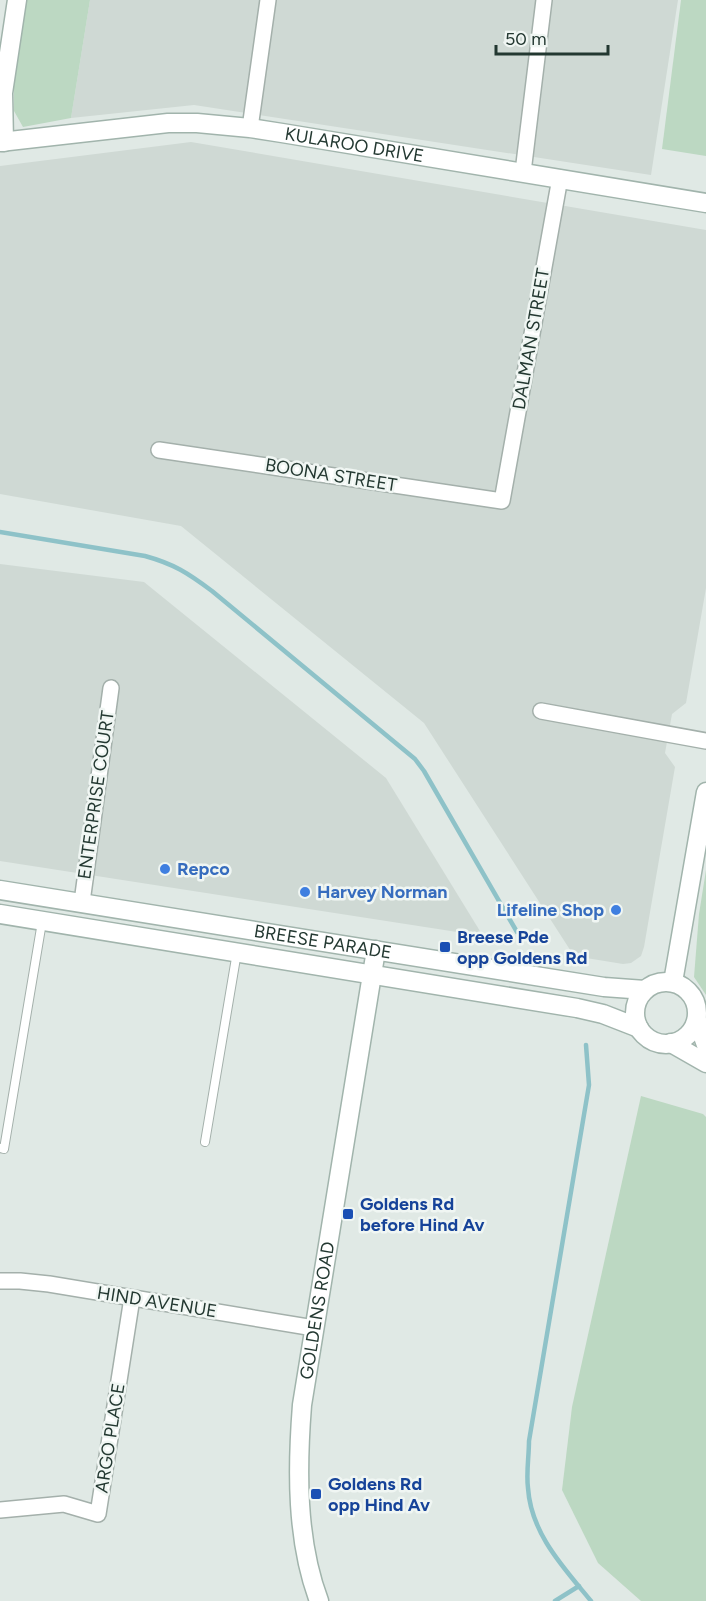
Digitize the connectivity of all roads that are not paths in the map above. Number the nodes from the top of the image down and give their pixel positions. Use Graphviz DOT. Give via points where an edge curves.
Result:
graph roads {
  1 [pos="17,0"];
  2 [pos="268,0"];
  3 [pos="544,0"];
  4 [pos="250,128"];
  5 [pos="2,142"];
  6 [pos="523,172"];
  7 [pos="560,178"];
  8 [pos="706,203"];
  9 [pos="159,450"];
  10 [pos="502,501"];
  11 [pos="111,688"];
  12 [pos="541,711"];
  13 [pos="706,741"];
  14 [pos="706,792"];
  15 [pos="0,890"];
  16 [pos="82,902"];
  17 [pos="0,914"];
  18 [pos="43,921"];
  19 [pos="376,950"];
  20 [pos="237,952"];
  21 [pos="372,974"];
  22 [pos="673,982"];
  23 [pos="645,990"];
  24 [pos="697,1020"];
  25 [pos="639,1028"];
  26 [pos="671,1043"];
  27 [pos="706,1045"];
  28 [pos="706,1063"];
  29 [pos="205,1143"];
  30 [pos="0,1148"];
  31 [pos="0,1281"];
  32 [pos="132,1298"];
  33 [pos="314,1328"];
  34 [pos="0,1510"];
  35 [pos="319,1601"];
  1 -- 5 [label="main road" via="3,93"];
  2 -- 4 [label="street"];
  3 -- 6 [label="street"];
  4 -- 5 [label="main road, KULAROO DRIVE" via="168,123"];
  4 -- 6 [label="main road, KULAROO DRIVE"];
  6 -- 7 [label="main road, KULAROO DRIVE"];
  7 -- 8 [label="main road, KULAROO DRIVE"];
  7 -- 10 [label="street, DALMAN STREET"];
  9 -- 10 [label="street, BOONA STREET"];
  11 -- 16 [label="street, ENTERPRISE COURT"];
  12 -- 13 [label="street"];
  14 -- 22 [label="main road"];
  15 -- 16 [label="main road, BREESE PARADE"];
  16 -- 19 [label="main road, BREESE PARADE"];
  17 -- 18 [label="main road, BREESE PARADE"];
  18 -- 20 [label="main road, BREESE PARADE"];
  18 -- 30 [label="lane" via="4,1149"];
  19 -- 21 [label="main road, GOLDENS ROAD"];
  19 -- 23 [label="main road, BREESE PARADE" via="604,987"];
  20 -- 21 [label="main road, BREESE PARADE"];
  20 -- 29 [label="lane"];
  21 -- 25 [label="main road, BREESE PARADE" via="577,1008"];
  21 -- 33 [label="main road, GOLDENS ROAD"];
  22 -- 23 [label="main road" via="658,982"];
  22 -- 24 [label="main road" via="690,992"];
  23 -- 25 [label="main road" via="635,1008"];
  24 -- 26 [label="main road" via="688,1035"];
  24 -- 27 [label="main road"];
  25 -- 26 [label="main road" via="656,1042"];
  26 -- 28 [label="main road"];
  31 -- 32 [label="street, HIND AVENUE" via="49,1284"];
  32 -- 33 [label="street, HIND AVENUE"];
  32 -- 34 [label="street, ARGO PLACE" via="98,1514 64,1504"];
  33 -- 35 [label="main road, GOLDENS ROAD" via="302,1405 299,1492 305,1546"];
}
